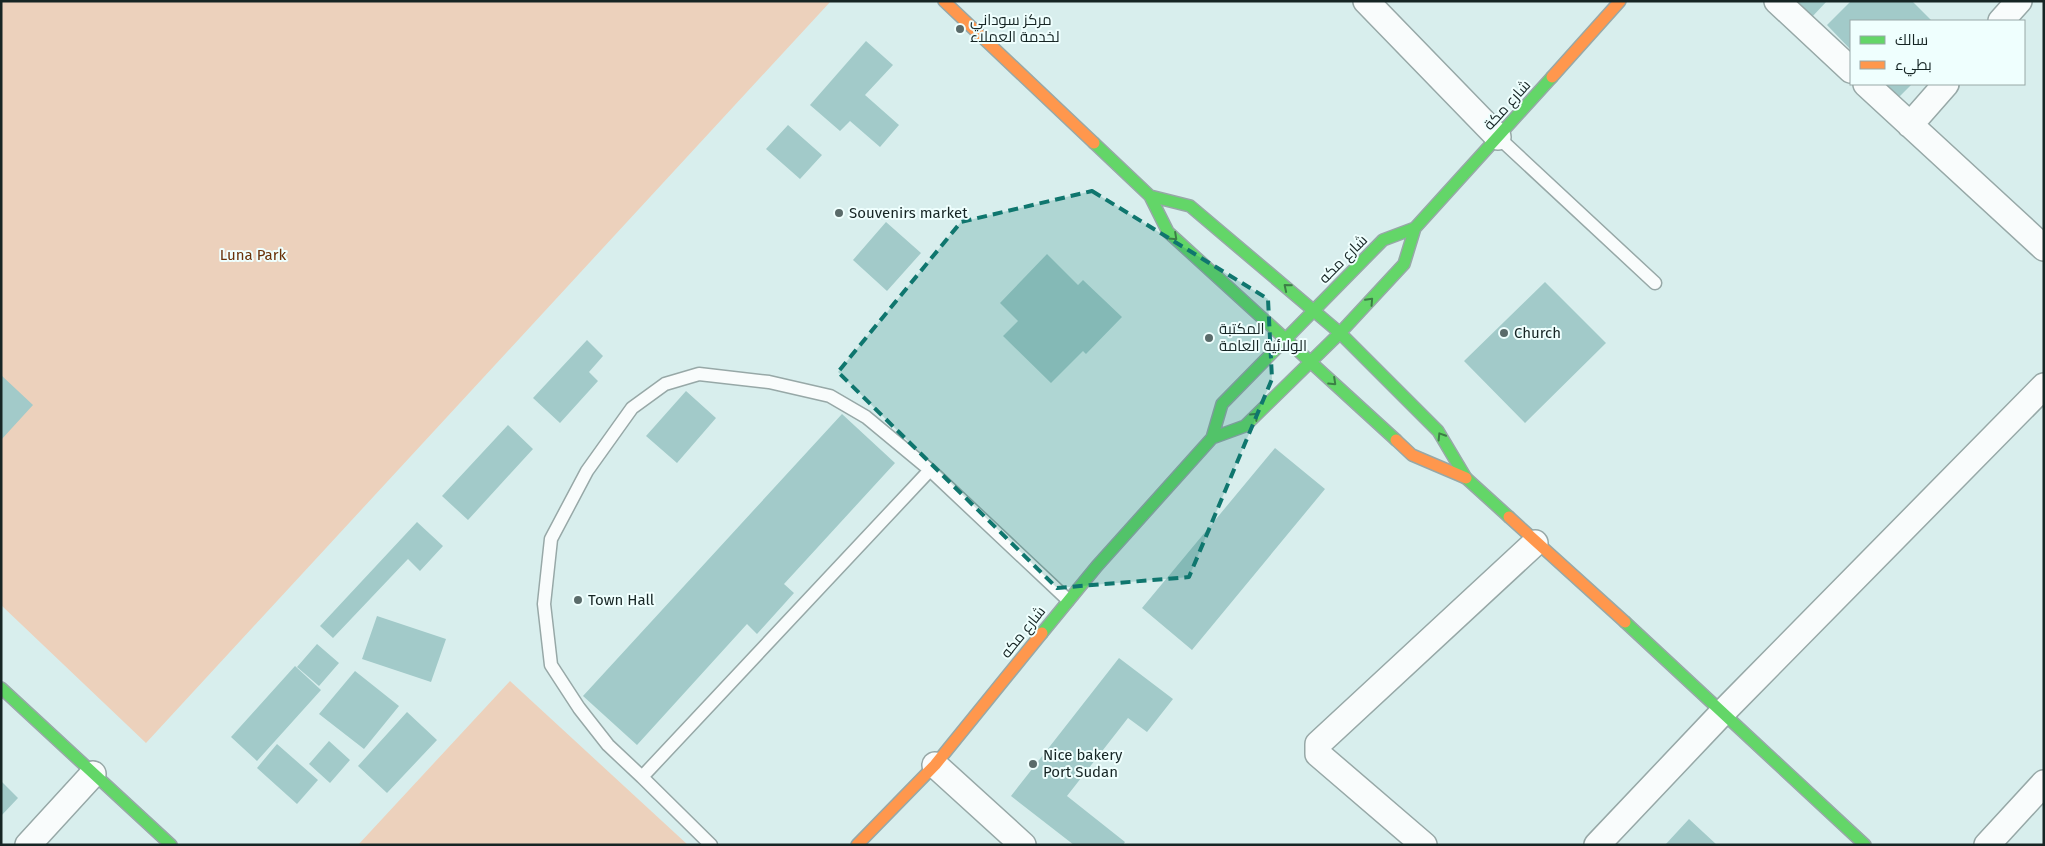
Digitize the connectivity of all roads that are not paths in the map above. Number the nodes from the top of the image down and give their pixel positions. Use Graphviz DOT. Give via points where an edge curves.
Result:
graph roads {
  1 [pos="944,1"];
  2 [pos="1366,1"];
  3 [pos="1620,1"];
  4 [pos="1777,1"];
  5 [pos="2019,1"];
  6 [pos="2002,20"];
  7 [pos="1850,69"];
  8 [pos="1867,85"];
  9 [pos="1945,85"];
  10 [pos="1910,125"];
  11 [pos="1498,137"];
  12 [pos="1150,196"];
  13 [pos="1415,228"];
  14 [pos="2044,248"];
  15 [pos="1655,283"];
  16 [pos="1314,309"];
  17 [pos="1340,333"];
  18 [pos="1285,338"];
  19 [pos="1312,362"];
  20 [pos="2044,386"];
  21 [pos="1212,438"];
  22 [pos="930,470"];
  23 [pos="1466,478"];
  24 [pos="1535,543"];
  25 [pos="1068,600"];
  26 [pos="1,688"];
  27 [pos="1723,712"];
  28 [pos="935,765"];
  29 [pos="93,774"];
  30 [pos="642,777"];
  31 [pos="2044,783"];
  32 [pos="28,845"];
  33 [pos="171,845"];
  34 [pos="711,845"];
  35 [pos="857,845"];
  36 [pos="1023,845"];
  37 [pos="1424,845"];
  38 [pos="1597,845"];
  39 [pos="1864,845"];
  40 [pos="1987,845"];
  1 -- 12 [label="main road"];
  2 -- 11 [label="street"];
  3 -- 11 [label="main road, شارع مكة"];
  4 -- 7 [label="street"];
  5 -- 6 [label="street"];
  8 -- 10 [label="street"];
  9 -- 10 [label="street"];
  10 -- 14 [label="street"];
  11 -- 13 [label="main road, شارع مكة"];
  11 -- 15 [label="lane"];
  16 -- 12 [label="main road, one-way" via="1190,206"];
  12 -- 18 [label="main road, one-way" via="1168,232"];
  13 -- 16 [label="main road, شارع مكه" via="1383,240"];
  17 -- 13 [label="main road, شارع مكه, one-way" via="1404,264"];
  16 -- 17 [label="main road"];
  16 -- 18 [label="main road, شارع مكه"];
  17 -- 19 [label="main road, شارع مكه"];
  23 -- 17 [label="main road, one-way" via="1438,431"];
  18 -- 19 [label="main road"];
  18 -- 21 [label="main road, شارع مكه" via="1222,404"];
  21 -- 19 [label="main road, شارع مكه, one-way" via="1245,426"];
  19 -- 23 [label="main road, one-way" via="1412,455"];
  20 -- 27 [label="street"];
  21 -- 25 [label="main road, شارع مكه"];
  22 -- 25 [label="lane"];
  22 -- 30 [label="lane"];
  22 -- 30 [label="lane" via="866,417 830,396 769,382 699,374 665,384 632,408 587,471 551,539 544,604 551,665 608,745"];
  23 -- 24 [label="main road"];
  24 -- 27 [label="main road"];
  24 -- 37 [label="street" via="1318,744 1318,754"];
  25 -- 28 [label="main road, شارع مكه"];
  26 -- 29 [label="main road"];
  27 -- 38 [label="street"];
  27 -- 39 [label="main road"];
  28 -- 35 [label="main road, شارع مكه"];
  28 -- 36 [label="street"];
  29 -- 32 [label="street"];
  29 -- 33 [label="main road"];
  30 -- 34 [label="lane"];
  31 -- 40 [label="street"];
}
